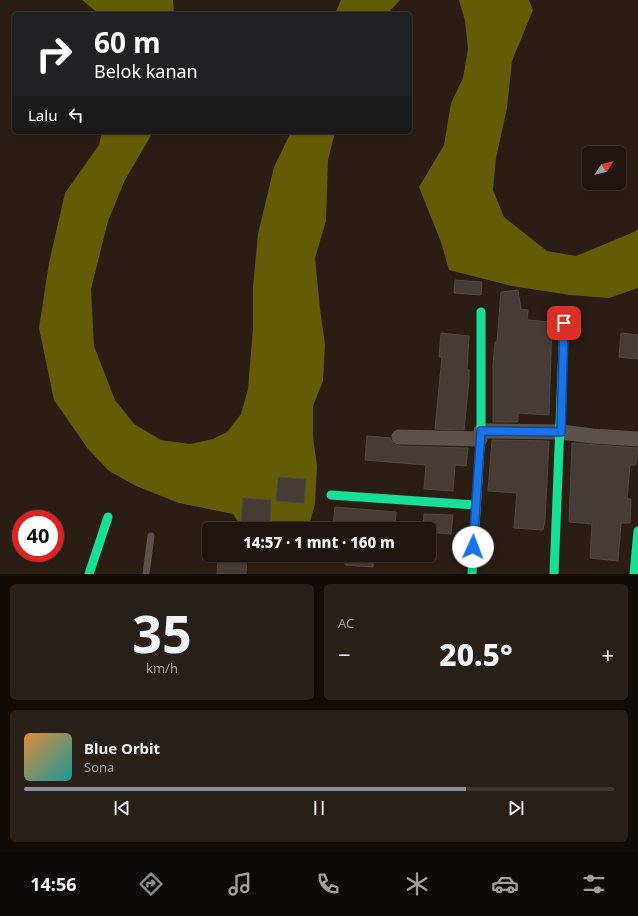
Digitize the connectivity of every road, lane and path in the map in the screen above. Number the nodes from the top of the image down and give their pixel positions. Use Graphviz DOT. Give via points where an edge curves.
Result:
graph roads {
  1 [pos="481,312"];
  2 [pos="564,323"];
  3 [pos="561,432"];
  4 [pos="480,435"];
  5 [pos="399,437"];
  6 [pos="638,440"];
  7 [pos="331,495"];
  8 [pos="475,505"];
  9 [pos="108,517"];
  10 [pos="638,532"];
  11 [pos="151,536"];
  12 [pos="89,574"];
  13 [pos="146,574"];
  14 [pos="472,574"];
  15 [pos="554,574"];
  16 [pos="634,574"];
  1 -- 4 [label="street"];
  2 -- 3 [label="street"];
  3 -- 4 [label="street"];
  3 -- 6 [label="street"];
  3 -- 15 [label="street"];
  4 -- 5 [label="street"];
  4 -- 8 [label="street"];
  7 -- 8 [label="street"];
  8 -- 14 [label="street"];
  9 -- 12 [label="street"];
  10 -- 16 [label="street"];
  11 -- 13 [label="lane"];
}
